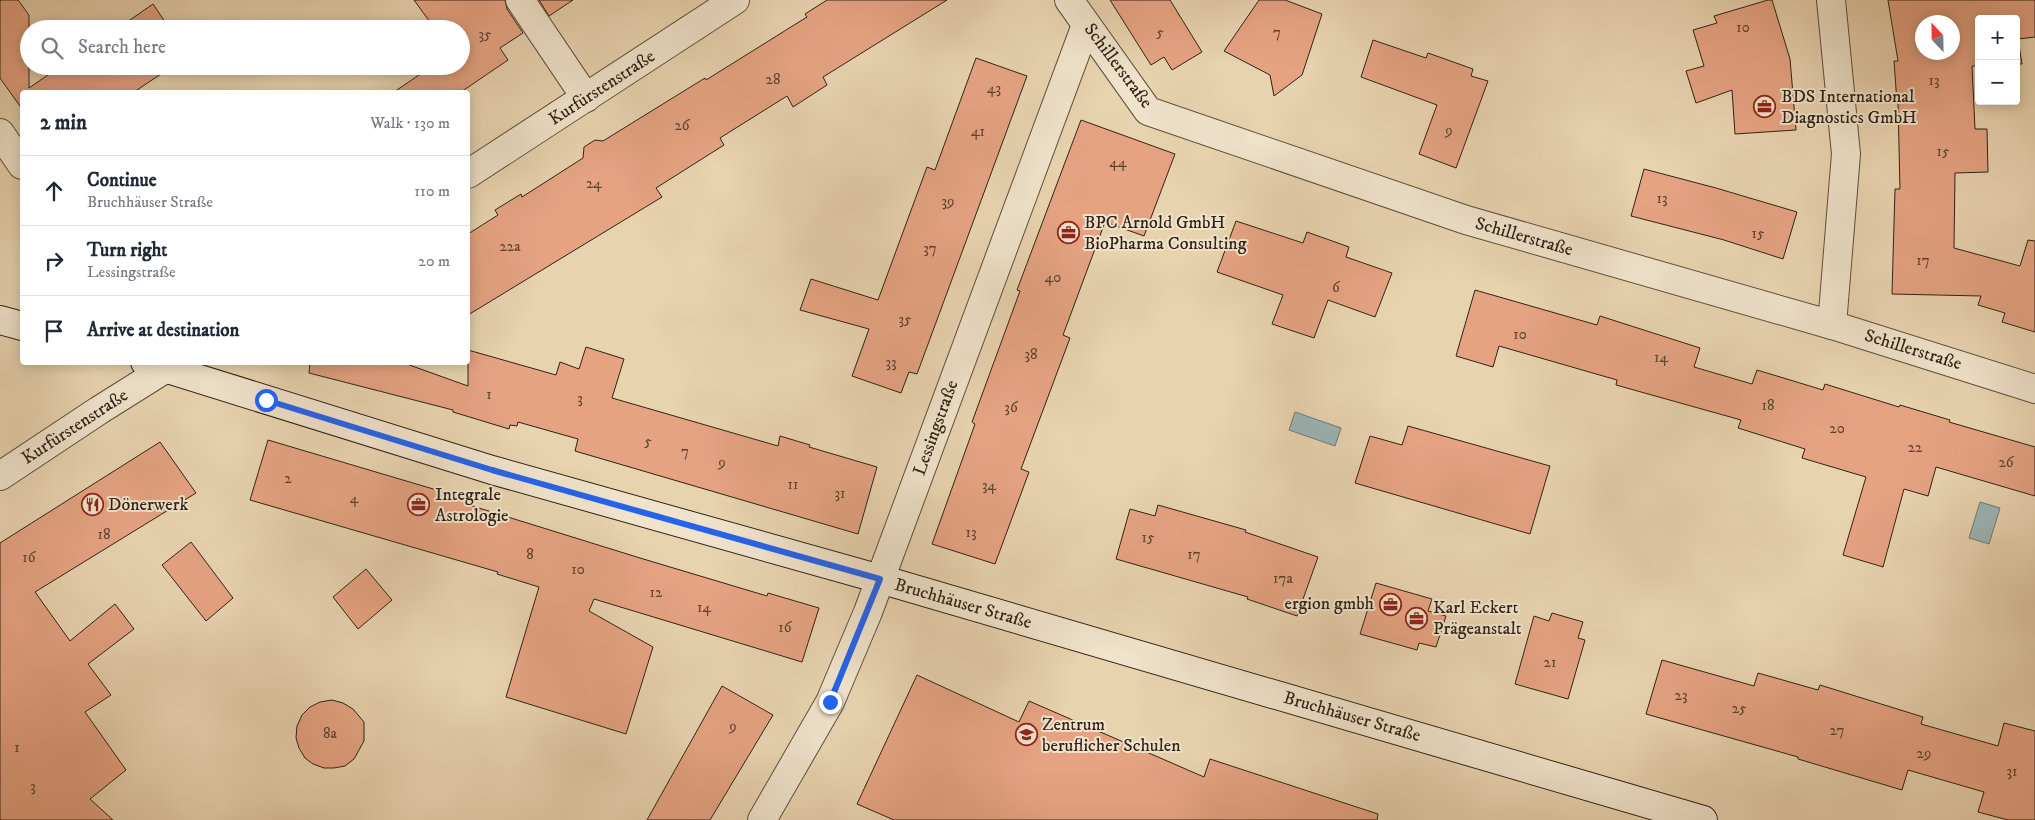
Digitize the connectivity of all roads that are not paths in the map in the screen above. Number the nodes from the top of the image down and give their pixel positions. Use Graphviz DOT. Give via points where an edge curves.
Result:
graph roads {
  1 [pos="520,0"];
  2 [pos="735,0"];
  3 [pos="1069,0"];
  4 [pos="1831,0"];
  5 [pos="1086,25"];
  6 [pos="586,98"];
  7 [pos="0,133"];
  8 [pos="20,162"];
  9 [pos="470,173"];
  10 [pos="0,320"];
  11 [pos="20,325"];
  12 [pos="1832,325"];
  13 [pos="162,365"];
  14 [pos="2035,389"];
  15 [pos="0,476"];
  16 [pos="880,579"];
  17 [pos="762,820"];
  18 [pos="1703,820"];
  1 -- 6 [label="street"];
  2 -- 6 [label="street, Kurfürstenstraße"];
  3 -- 5 [label="street, Schillerstraße"];
  4 -- 12 [label="street" via="1846,154"];
  5 -- 12 [label="street, Schillerstraße" via="1148,111 1466,220"];
  5 -- 16 [label="street, Lessingstraße"];
  6 -- 9 [label="street, Kurfürstenstraße"];
  7 -- 8 [label="street"];
  10 -- 11 [label="street"];
  12 -- 14 [label="street, Schillerstraße"];
  13 -- 15 [label="street, Kurfürstenstraße"];
  13 -- 16 [label="street, Bruchhäuser Straße" via="492,470"];
  16 -- 17 [label="street, Lessingstraße" via="830,702"];
  16 -- 18 [label="street, Bruchhäuser Straße"];
}
